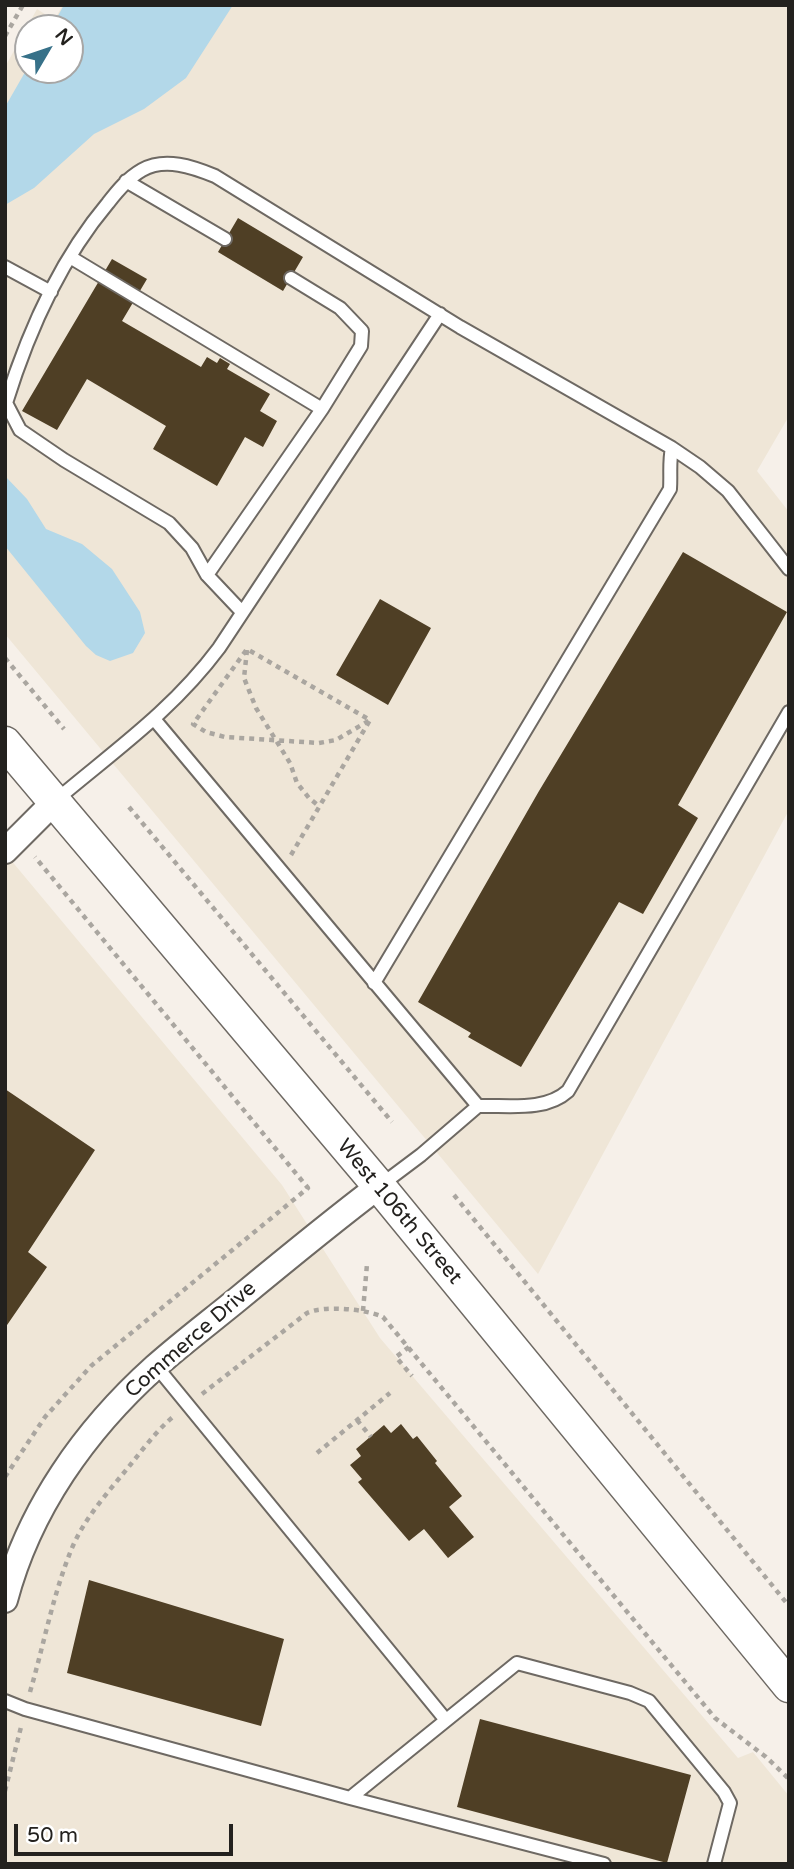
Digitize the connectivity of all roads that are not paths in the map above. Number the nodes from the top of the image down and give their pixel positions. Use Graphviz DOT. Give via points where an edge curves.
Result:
graph roads {
  1 [pos="126,181"];
  2 [pos="225,239"];
  3 [pos="70,257"];
  4 [pos="5,267"];
  5 [pos="291,278"];
  6 [pos="51,292"];
  7 [pos="440,314"];
  8 [pos="322,409"];
  9 [pos="672,448"];
  10 [pos="789,569"];
  11 [pos="207,575"];
  12 [pos="242,612"];
  13 [pos="789,712"];
  14 [pos="154,719"];
  15 [pos="5,743"];
  16 [pos="55,801"];
  17 [pos="11,844"];
  18 [pos="374,983"];
  19 [pos="478,1106"];
  20 [pos="379,1186"];
  21 [pos="156,1366"];
  22 [pos="5,1600"];
  23 [pos="789,1686"];
  24 [pos="5,1701"];
  25 [pos="445,1719"];
  26 [pos="350,1798"];
  27 [pos="604,1864"];
  28 [pos="714,1864"];
  1 -- 2 [label="lane"];
  1 -- 3 [label="lane"];
  1 -- 7 [label="lane" via="145,168 194,167"];
  3 -- 6 [label="lane"];
  3 -- 8 [label="lane"];
  4 -- 6 [label="lane"];
  5 -- 8 [label="lane" via="340,308 362,331 361,346"];
  6 -- 11 [label="lane" via="6,403 20,430 169,523 192,548"];
  7 -- 9 [label="lane"];
  7 -- 12 [label="lane"];
  8 -- 11 [label="lane"];
  9 -- 10 [label="lane" via="728,491"];
  9 -- 18 [label="lane" via="670,489"];
  11 -- 12 [label="lane"];
  12 -- 14 [label="lane" via="196,678"];
  13 -- 19 [label="lane" via="568,1091 544,1105"];
  14 -- 16 [label="lane"];
  14 -- 18 [label="lane"];
  15 -- 16 [label="street, West 106th Street"];
  16 -- 17 [label="street"];
  16 -- 20 [label="street, West 106th Street"];
  18 -- 19 [label="lane"];
  19 -- 20 [label="lane"];
  20 -- 21 [label="street, Commerce Drive"];
  20 -- 23 [label="street, West 106th Street"];
  21 -- 22 [label="street, Commerce Drive" via="92,1432 58,1480 32,1528"];
  21 -- 25 [label="lane"];
  24 -- 26 [label="lane"];
  25 -- 26 [label="lane"];
  25 -- 28 [label="lane" via="517,1663 649,1701 730,1803"];
  26 -- 27 [label="lane"];
}
